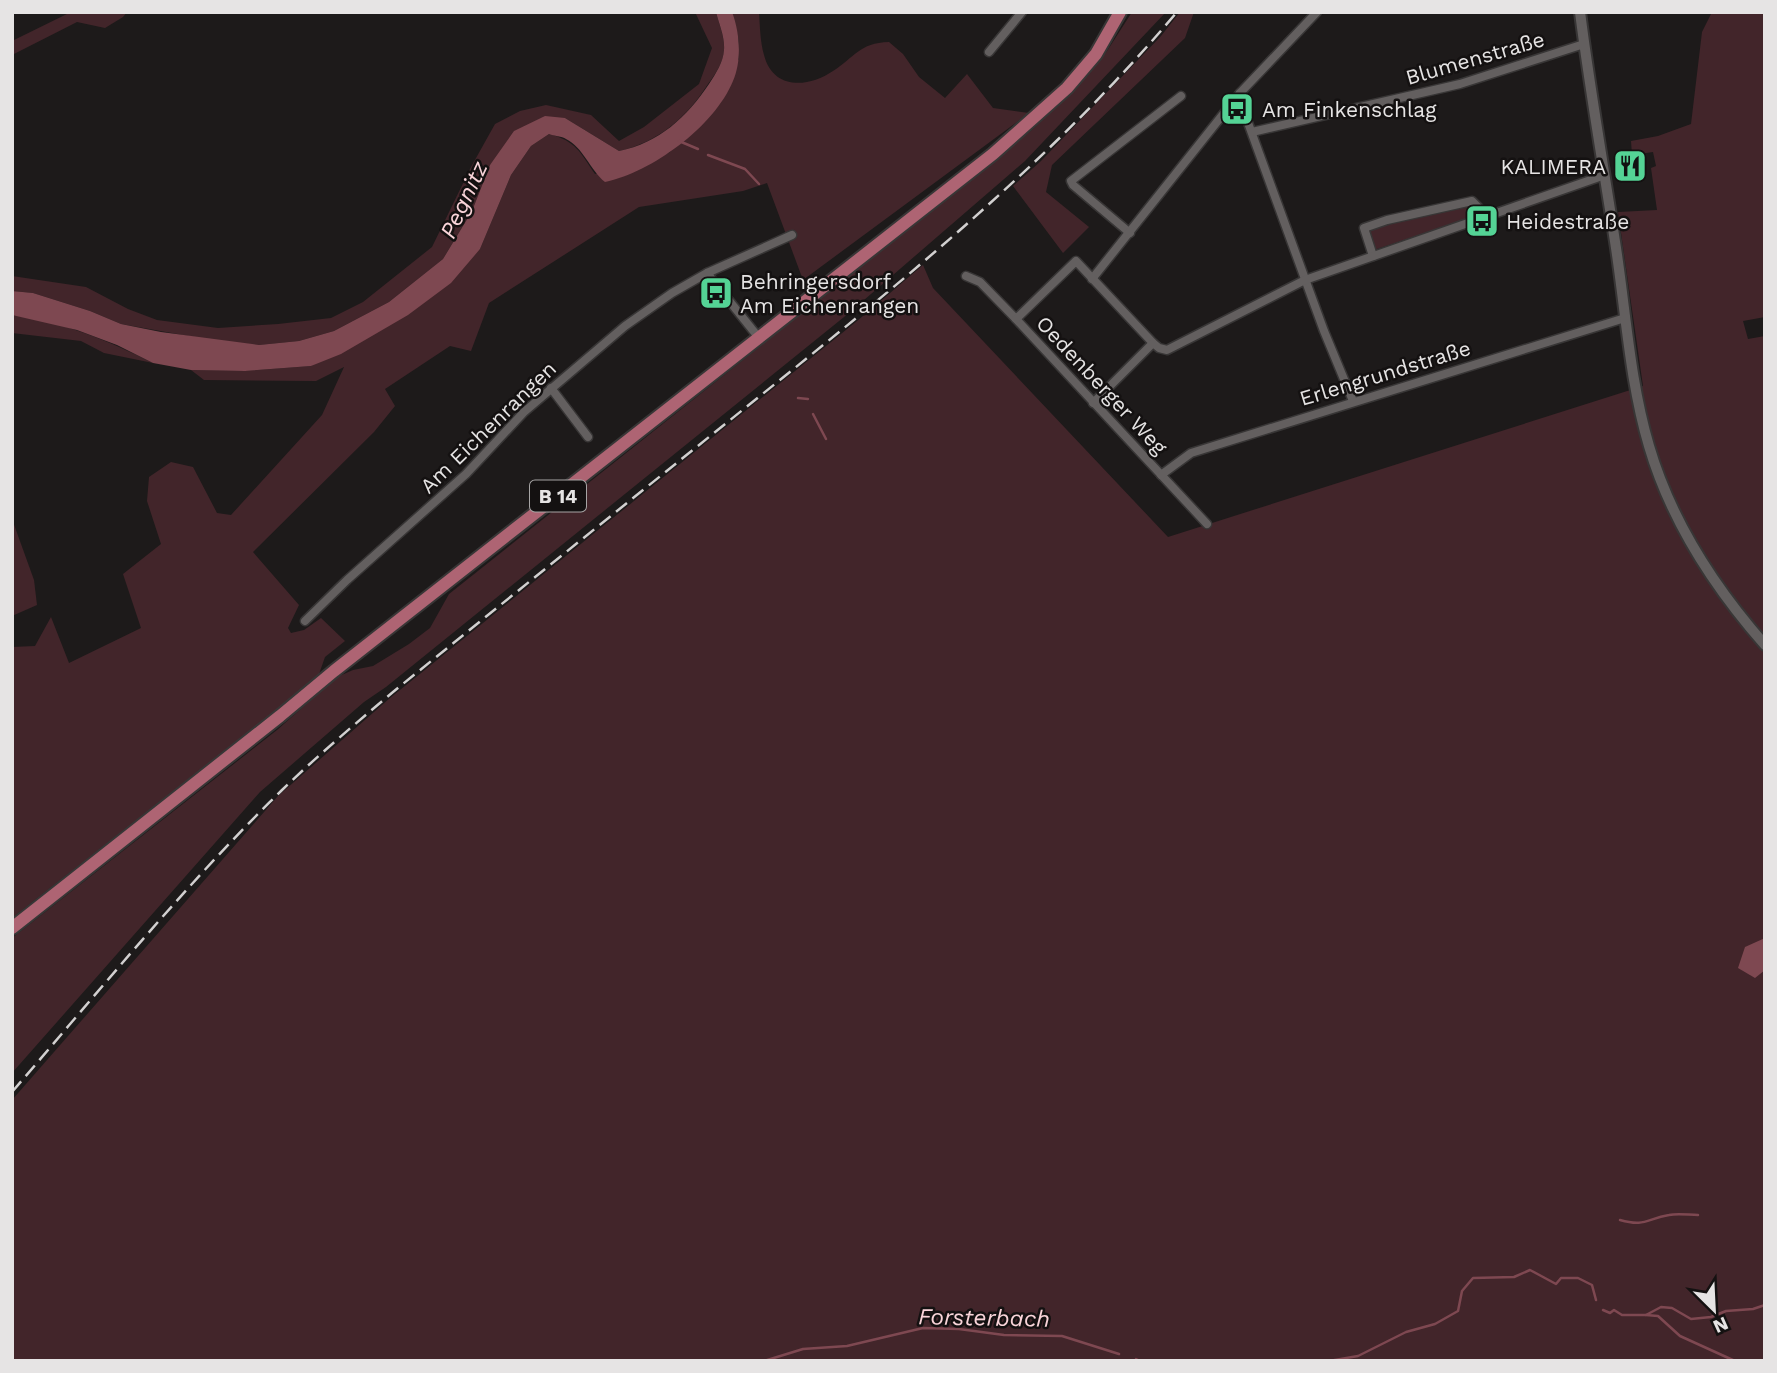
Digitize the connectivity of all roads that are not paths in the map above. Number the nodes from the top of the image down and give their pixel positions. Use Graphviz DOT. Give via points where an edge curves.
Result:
graph roads {
  1 [pos="1023,12"];
  2 [pos="1120,12"];
  3 [pos="1317,12"];
  4 [pos="1580,12"];
  5 [pos="1584,44"];
  6 [pos="989,52"];
  7 [pos="1240,93"];
  8 [pos="1181,96"];
  9 [pos="1252,132"];
  10 [pos="1605,175"];
  11 [pos="1479,218"];
  12 [pos="1130,233"];
  13 [pos="792,234"];
  14 [pos="1373,256"];
  15 [pos="707,273"];
  16 [pos="967,276"];
  17 [pos="1093,279"];
  18 [pos="1305,279"];
  19 [pos="1625,318"];
  20 [pos="1016,319"];
  21 [pos="759,338"];
  22 [pos="1153,343"];
  23 [pos="551,388"];
  24 [pos="1353,401"];
  25 [pos="1093,403"];
  26 [pos="589,437"];
  27 [pos="1161,475"];
  28 [pos="1207,524"];
  29 [pos="305,621"];
  30 [pos="1765,645"];
  31 [pos="12,929"];
  1 -- 6 [label="street"];
  2 -- 21 [label="main road, B 14" via="1096,54 1067,88 993,154"];
  3 -- 7 [label="street"];
  4 -- 5 [label="street"];
  5 -- 9 [label="street, Blumenstraße" via="1460,84"];
  5 -- 10 [label="street"];
  7 -- 9 [label="street"];
  7 -- 12 [label="street"];
  8 -- 12 [label="street" via="1071,181"];
  9 -- 18 [label="street"];
  10 -- 11 [label="street"];
  10 -- 19 [label="street"];
  11 -- 14 [label="street"];
  11 -- 14 [label="street" via="1479,208 1472,201 1364,228"];
  12 -- 17 [label="street"];
  13 -- 15 [label="street, Am Eichenrangen"];
  14 -- 18 [label="street"];
  15 -- 21 [label="street"];
  15 -- 23 [label="street, Am Eichenrangen" via="652,306"];
  16 -- 20 [label="street, Oedenberger Weg" via="980,282"];
  17 -- 20 [label="street" via="1076,261"];
  17 -- 22 [label="street"];
  18 -- 22 [label="street" via="1167,350"];
  18 -- 24 [label="street"];
  19 -- 24 [label="street, Erlengrundstraße"];
  19 -- 30 [label="street" via="1639,403 1658,473 1711,577"];
  20 -- 25 [label="street, Oedenberger Weg"];
  21 -- 31 [label="main road, B 14"];
  22 -- 25 [label="street"];
  23 -- 26 [label="street"];
  23 -- 29 [label="street, Am Eichenrangen" via="466,474"];
  24 -- 27 [label="street, Erlengrundstraße" via="1191,453"];
  25 -- 27 [label="street, Oedenberger Weg"];
  27 -- 28 [label="street, Oedenberger Weg"];
}
